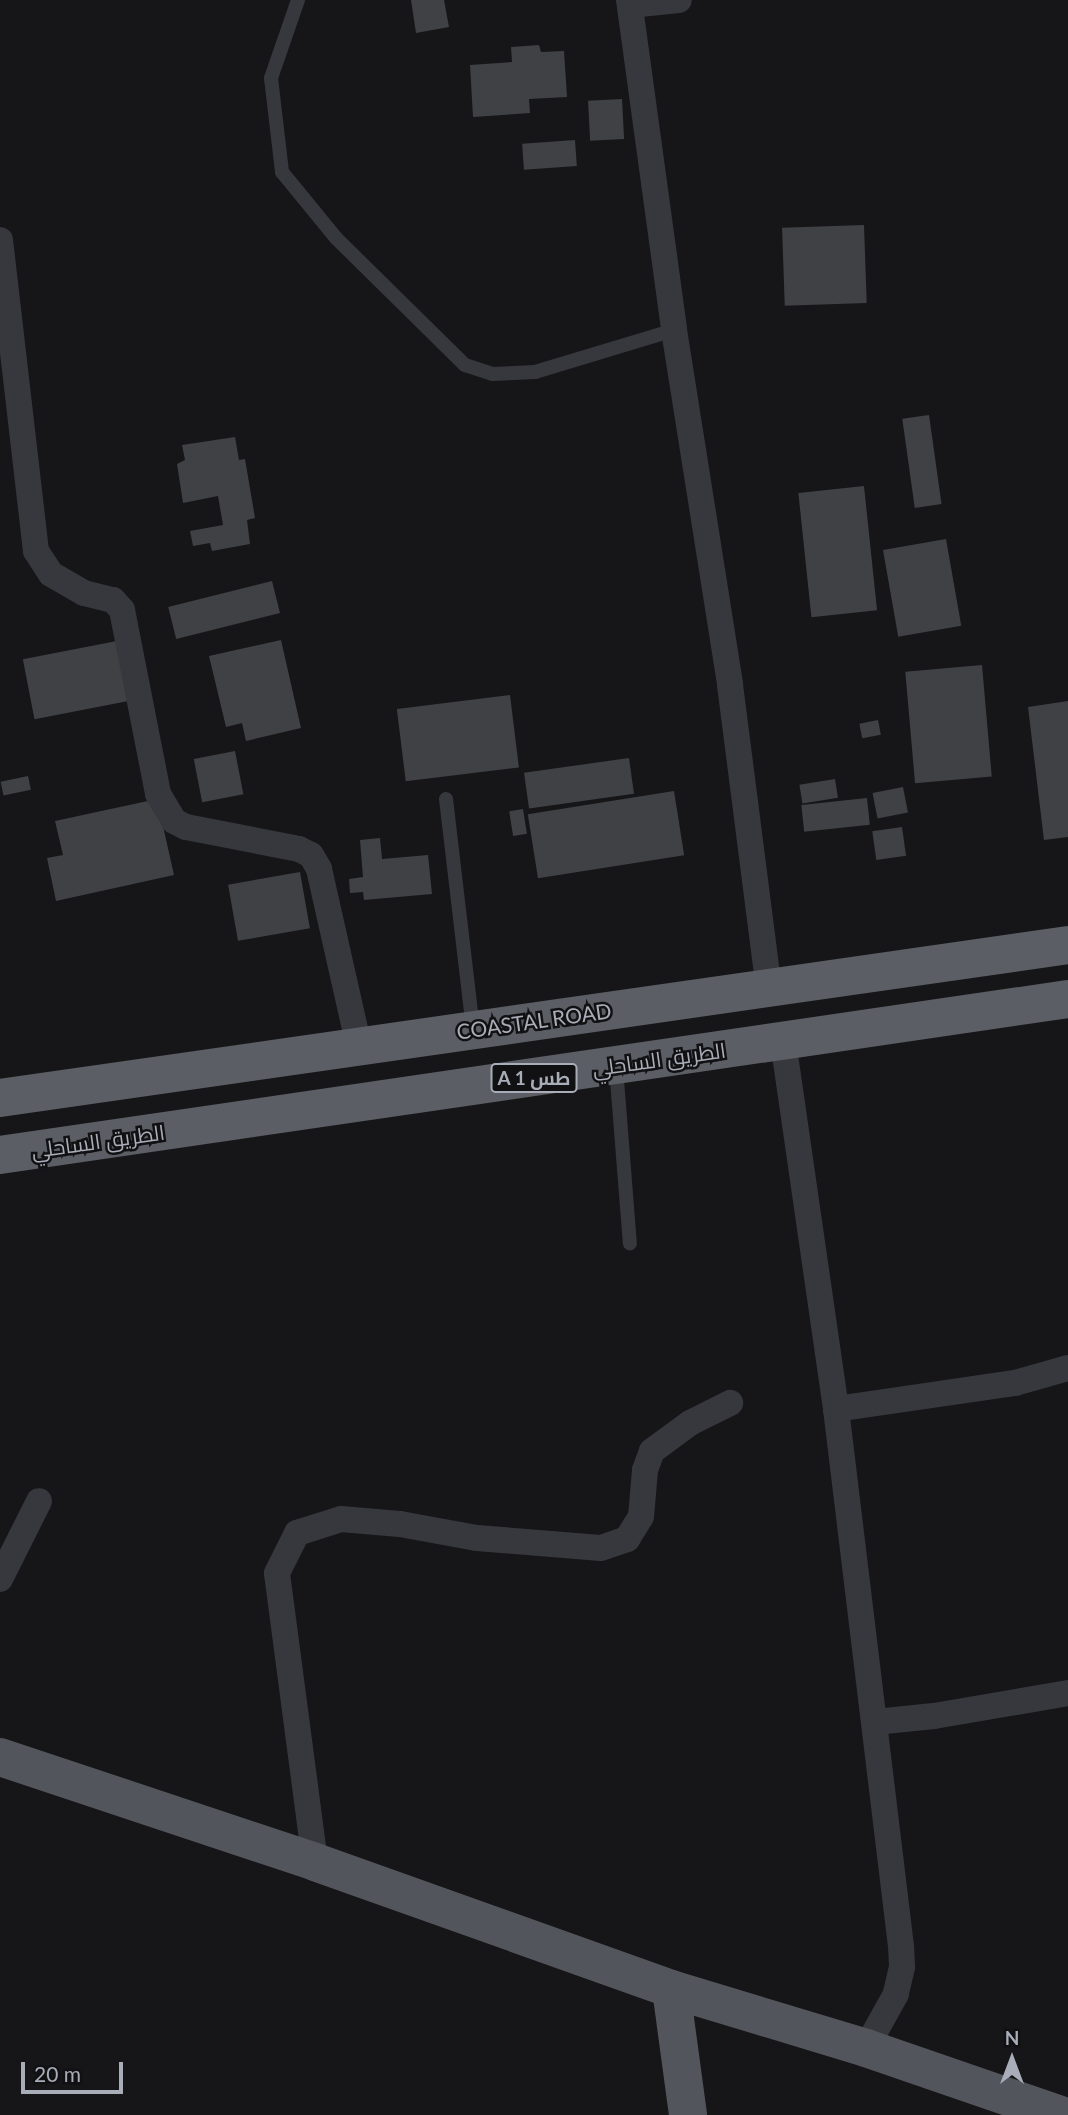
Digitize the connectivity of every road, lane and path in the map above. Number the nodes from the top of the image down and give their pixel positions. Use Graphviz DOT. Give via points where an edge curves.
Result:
graph roads {
  1 [pos="298,0"];
  2 [pos="679,0"];
  3 [pos="630,3"];
  4 [pos="0,240"];
  5 [pos="674,330"];
  6 [pos="446,800"];
  7 [pos="1068,945"];
  8 [pos="769,988"];
  9 [pos="1068,999"];
  10 [pos="473,1030"];
  11 [pos="783,1041"];
  12 [pos="359,1046"];
  13 [pos="276,1058"];
  14 [pos="616,1066"];
  15 [pos="0,1098"];
  16 [pos="276,1114"];
  17 [pos="0,1155"];
  18 [pos="630,1243"];
  19 [pos="1068,1368"];
  20 [pos="730,1404"];
  21 [pos="836,1409"];
  22 [pos="39,1501"];
  23 [pos="0,1579"];
  24 [pos="1068,1693"];
  25 [pos="875,1722"];
  26 [pos="0,1757"];
  27 [pos="315,1862"];
  28 [pos="671,1989"];
  29 [pos="866,2048"];
  30 [pos="688,2115"];
  31 [pos="1061,2115"];
  1 -- 5 [label="lane" via="271,78 282,172 336,238 465,365 492,374 535,372"];
  2 -- 3 [label="street"];
  3 -- 5 [label="street"];
  4 -- 12 [label="street" via="36,551 51,574 85,593 113,600 122,610 158,794 174,821 311,855 319,869"];
  5 -- 8 [label="street" via="730,685"];
  6 -- 10 [label="lane"];
  7 -- 8 [label="highway, COASTAL ROAD"];
  8 -- 10 [label="highway, COASTAL ROAD"];
  9 -- 11 [label="highway, الطريق الساحلي / A 1 طس"];
  10 -- 12 [label="highway, COASTAL ROAD"];
  11 -- 14 [label="highway, الطريق الساحلي / A 1 طس"];
  11 -- 21 [label="street"];
  12 -- 13 [label="highway, COASTAL ROAD"];
  13 -- 15 [label="highway, COASTAL ROAD"];
  13 -- 16 [label="highway"];
  14 -- 16 [label="highway, الطريق الساحلي / A 1 طس"];
  14 -- 18 [label="lane"];
  16 -- 17 [label="highway, الطريق الساحلي / A 1 طس"];
  19 -- 21 [label="street" via="1014,1383"];
  20 -- 27 [label="street" via="690,1423 652,1451 645,1470 641,1517 627,1539 601,1548 477,1538 341,1519 297,1533 277,1573"];
  21 -- 25 [label="street"];
  22 -- 23 [label="street"];
  24 -- 25 [label="street"];
  25 -- 29 [label="street" via="902,1967 896,1994"];
  26 -- 27 [label="main road"];
  27 -- 28 [label="main road"];
  28 -- 29 [label="main road"];
  28 -- 30 [label="main road"];
  29 -- 31 [label="main road"];
}
